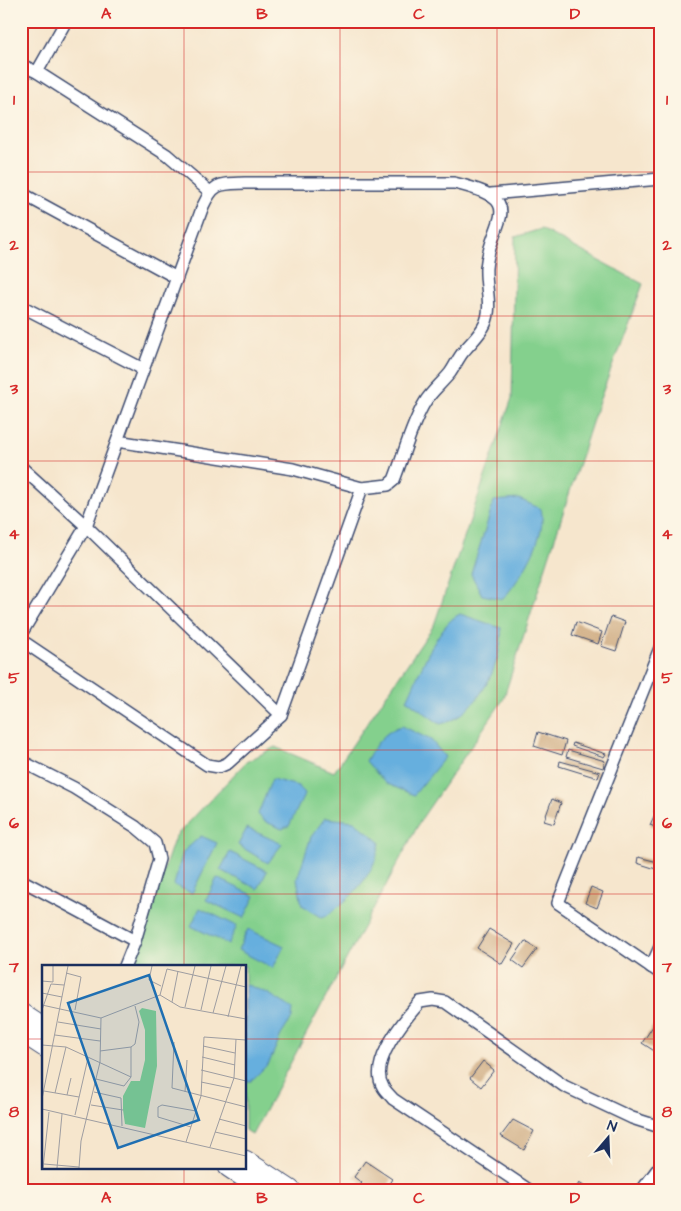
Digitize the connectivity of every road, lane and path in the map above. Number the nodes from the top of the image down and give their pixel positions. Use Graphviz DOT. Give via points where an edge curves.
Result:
graph roads {
  1 [pos="66,21"];
  2 [pos="21,65"];
  3 [pos="37,72"];
  4 [pos="660,179"];
  5 [pos="210,192"];
  6 [pos="21,194"];
  7 [pos="491,194"];
  8 [pos="177,278"];
  9 [pos="21,306"];
  10 [pos="144,369"];
  11 [pos="117,441"];
  12 [pos="21,466"];
  13 [pos="362,488"];
  14 [pos="86,526"];
  15 [pos="21,634"];
  16 [pos="21,640"];
  17 [pos="660,648"];
  18 [pos="281,715"];
  19 [pos="21,761"];
  20 [pos="21,880"];
  21 [pos="135,941"];
  22 [pos="660,947"];
  23 [pos="125,965"];
  24 [pos="656,970"];
  25 [pos="21,1013"];
  26 [pos="42,1027"];
  27 [pos="21,1032"];
  28 [pos="42,1046"];
  29 [pos="660,1127"];
  30 [pos="246,1161"];
  31 [pos="660,1166"];
  32 [pos="229,1168"];
  33 [pos="262,1190"];
  34 [pos="291,1190"];
  35 [pos="529,1190"];
  36 [pos="642,1190"];
  1 -- 3 [label="street"];
  2 -- 3 [label="street"];
  3 -- 5 [label="street" via="167,155"];
  4 -- 7 [label="street"];
  5 -- 7 [label="street" via="218,184 245,183 454,183"];
  5 -- 8 [label="street"];
  6 -- 8 [label="street"];
  7 -- 13 [label="street" via="501,213 486,266 489,315 450,373 426,401 394,480 388,485"];
  8 -- 10 [label="street"];
  9 -- 10 [label="street"];
  10 -- 11 [label="street"];
  11 -- 13 [label="street" via="293,469"];
  11 -- 14 [label="street"];
  12 -- 14 [label="street"];
  13 -- 18 [label="street"];
  14 -- 15 [label="street"];
  14 -- 18 [label="street"];
  16 -- 18 [label="street" via="207,764 219,767 228,763"];
  17 -- 24 [label="street" via="558,903"];
  19 -- 21 [label="street" via="74,788 136,827 155,843 159,859"];
  20 -- 21 [label="street"];
  21 -- 23 [label="street"];
  22 -- 24 [label="street"];
  25 -- 26 [label="main road"];
  27 -- 28 [label="main road"];
  29 -- 35 [label="street" via="632,1118 564,1086 445,1002 420,1002 386,1048 378,1071 382,1086 393,1098"];
  30 -- 34 [label="main road"];
  31 -- 36 [label="street"];
  32 -- 33 [label="main road"];
}
